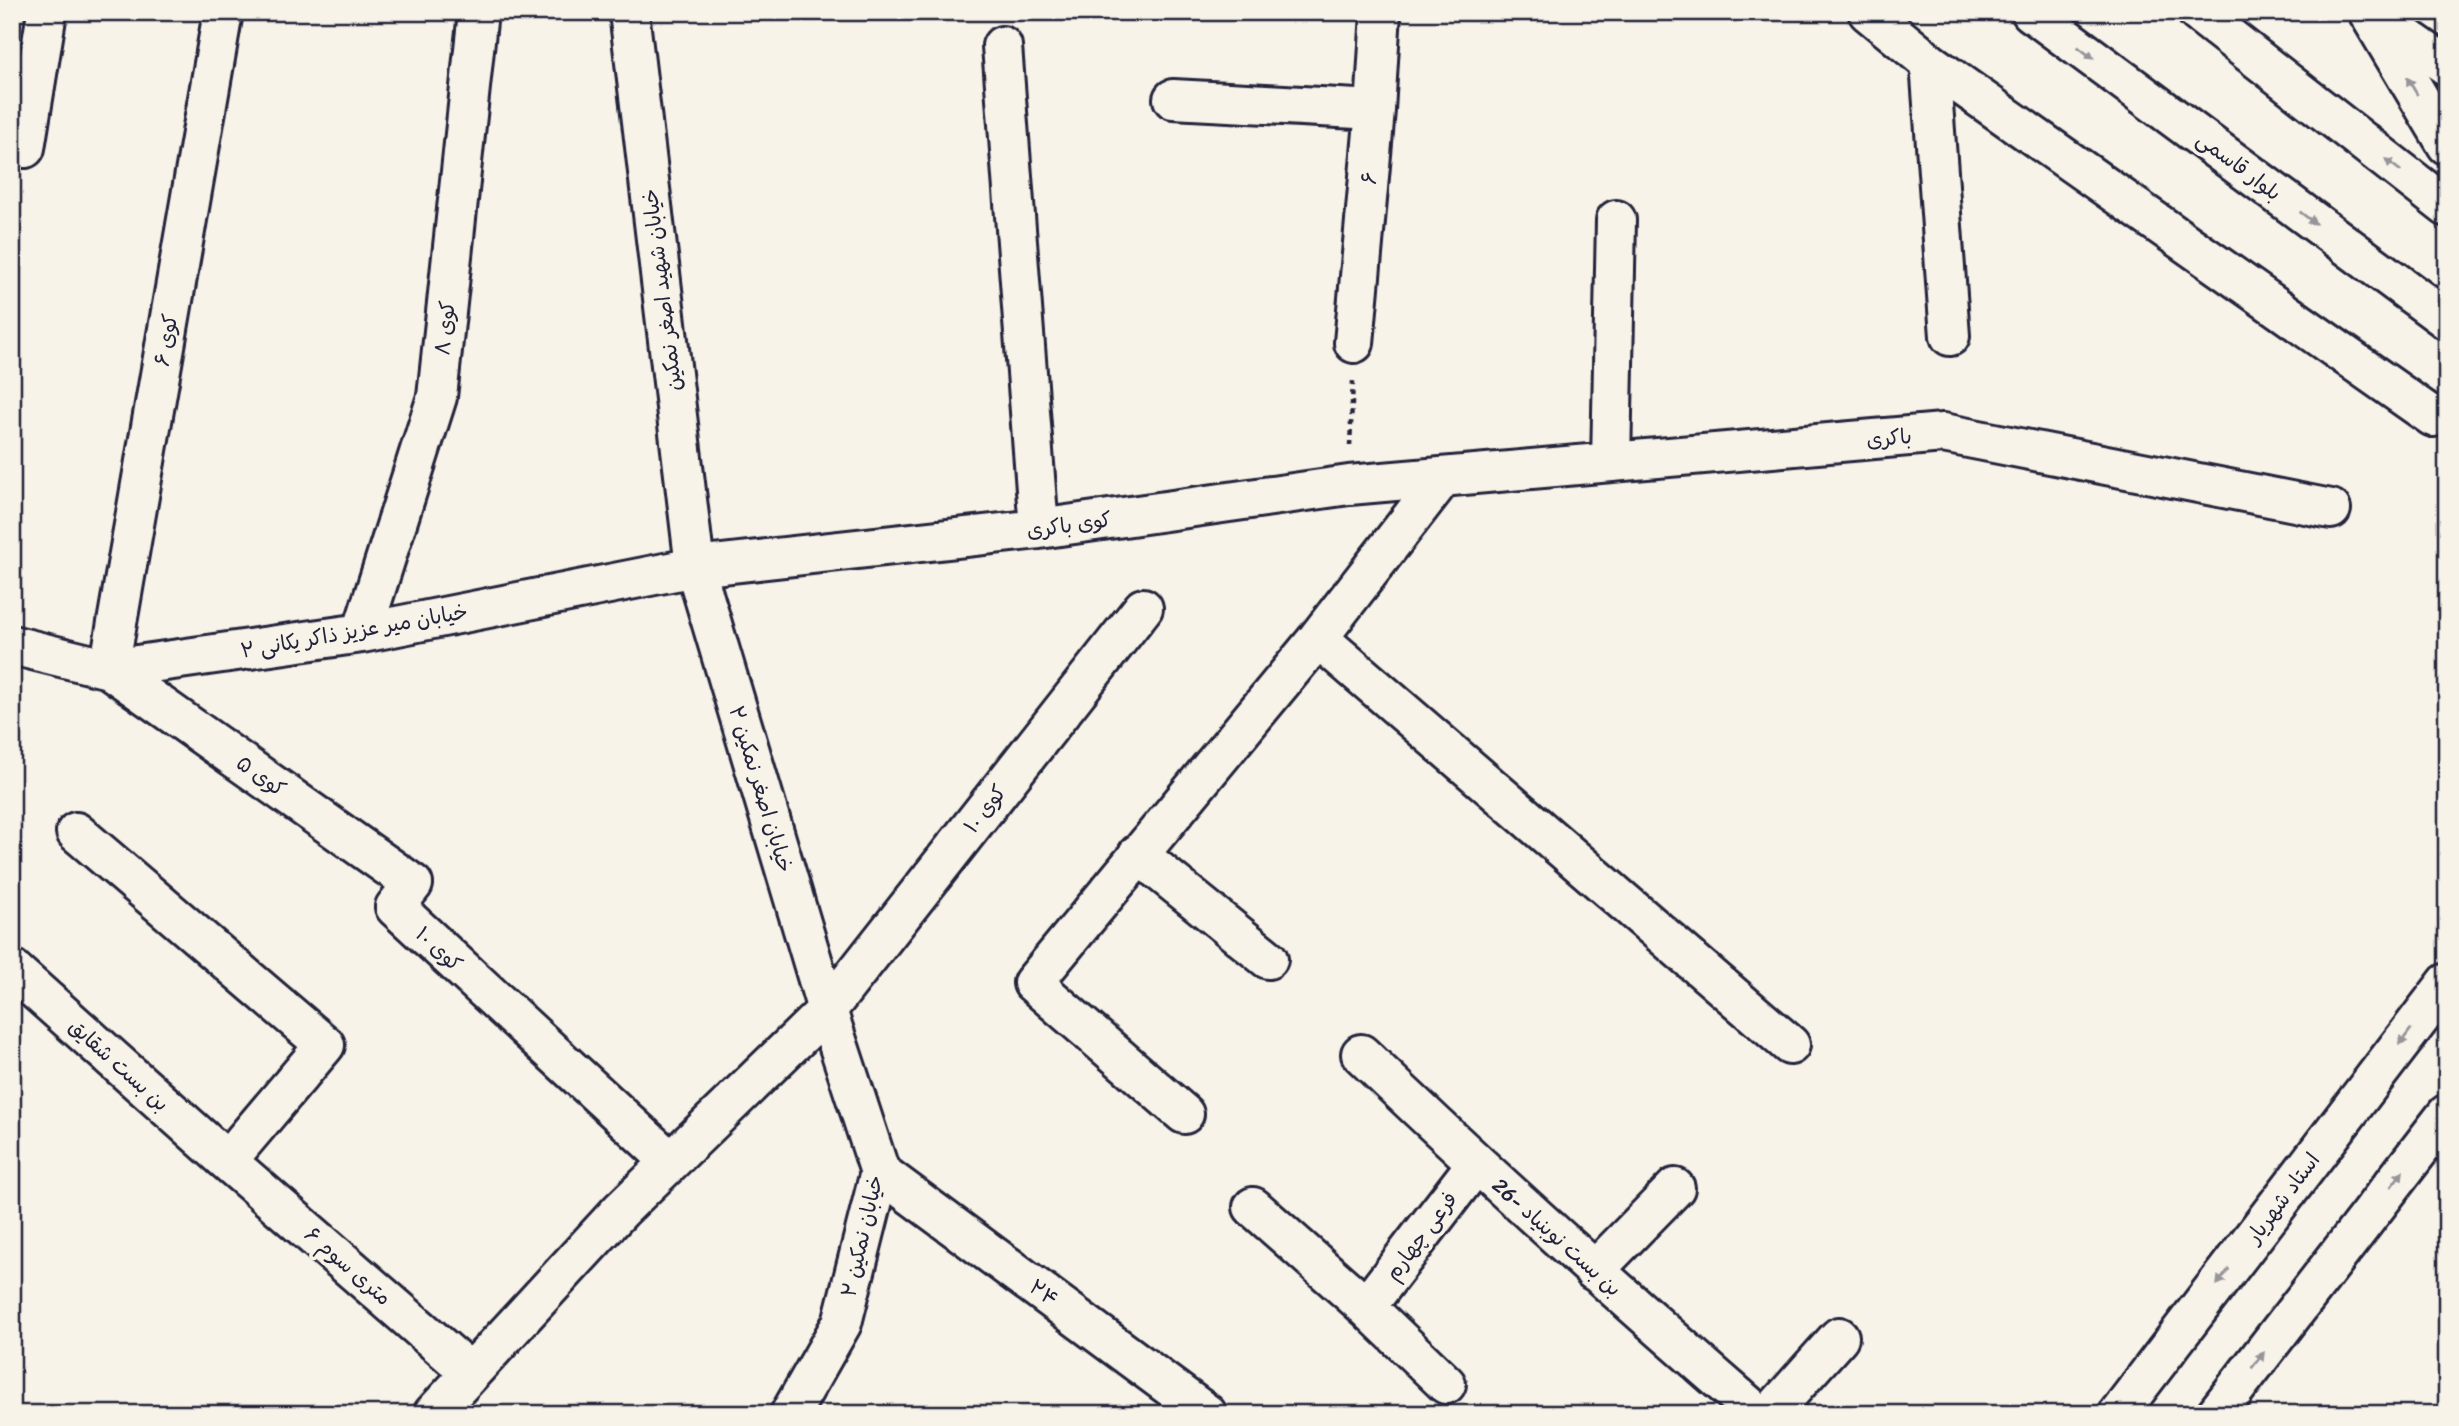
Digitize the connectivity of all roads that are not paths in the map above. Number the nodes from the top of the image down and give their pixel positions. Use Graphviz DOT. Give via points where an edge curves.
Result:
graph roads {
  1 [pos="47,12"];
  2 [pos="223,12"];
  3 [pos="478,12"];
  4 [pos="628,12"];
  5 [pos="1381,12"];
  6 [pos="1868,12"];
  7 [pos="2031,12"];
  8 [pos="2197,12"];
  9 [pos="2369,12"];
  10 [pos="1002,46"];
  11 [pos="1930,63"];
  12 [pos="2447,66"];
  13 [pos="1173,99"];
  14 [pos="1375,110"];
  15 [pos="2447,145"];
  16 [pos="25,148"];
  17 [pos="2447,206"];
  18 [pos="1616,220"];
  19 [pos="2447,320"];
  20 [pos="1950,336"];
  21 [pos="1354,343"];
  22 [pos="2433,417"];
  23 [pos="1611,462"];
  24 [pos="1443,478"];
  25 [pos="2331,509"];
  26 [pos="1039,529"];
  27 [pos="695,567"];
  28 [pos="1143,608"];
  29 [pos="362,633"];
  30 [pos="1318,638"];
  31 [pos="12,645"];
  32 [pos="108,669"];
  33 [pos="76,832"];
  34 [pos="1138,854"];
  35 [pos="404,896"];
  36 [pos="1268,960"];
  37 [pos="12,969"];
  38 [pos="2447,983"];
  39 [pos="827,1010"];
  40 [pos="1790,1045"];
  41 [pos="1361,1054"];
  42 [pos="1184,1114"];
  43 [pos="2447,1114"];
  44 [pos="227,1161"];
  45 [pos="670,1161"];
  46 [pos="1476,1164"];
  47 [pos="880,1172"];
  48 [pos="1675,1188"];
  49 [pos="1253,1208"];
  50 [pos="1594,1271"];
  51 [pos="1366,1307"];
  52 [pos="1839,1337"];
  53 [pos="470,1372"];
  54 [pos="1446,1384"];
  55 [pos="433,1414"];
  56 [pos="790,1414"];
  57 [pos="1207,1414"];
  58 [pos="1758,1414"];
  59 [pos="1770,1414"];
  60 [pos="2119,1414"];
  61 [pos="2216,1414"];
  1 -- 16 [label="street"];
  2 -- 32 [label="street, کوی ۶"];
  3 -- 29 [label="street, کوی ۸" via="437,397"];
  4 -- 27 [label="street, خیابان شهید اصغر نمکین"];
  5 -- 14 [label="street, ۶"];
  6 -- 11 [label="street"];
  7 -- 19 [label="street, بلوار قاسمی, one-way"];
  17 -- 8 [label="street, one-way"];
  9 -- 12 [label="street"];
  15 -- 9 [label="street, one-way"];
  10 -- 26 [label="street"];
  11 -- 20 [label="street"];
  11 -- 22 [label="street"];
  13 -- 14 [label="street"];
  14 -- 21 [label="street, ۶"];
  18 -- 23 [label="street"];
  23 -- 24 [label="street, باکری"];
  23 -- 25 [label="street, باکری" via="1943,433"];
  24 -- 26 [label="street, کوی باکری" via="1349,485"];
  24 -- 30 [label="street"];
  26 -- 27 [label="street, کوی باکری"];
  27 -- 29 [label="street, ۲ خیابان میر عزیز ذاکر یکانی"];
  27 -- 39 [label="street, خیابان اصغر نمکین ۲"];
  28 -- 39 [label="street, کوی ۱۰"];
  29 -- 32 [label="street, ۲ خیابان میر عزیز ذاکر یکانی"];
  30 -- 34 [label="street"];
  30 -- 40 [label="street"];
  31 -- 32 [label="street, ۲ خیابان میر عزیز ذاکر یکانی"];
  32 -- 35 [label="street, کوی ۵"];
  33 -- 44 [label="street" via="325,1045"];
  34 -- 36 [label="street"];
  34 -- 42 [label="street" via="1033,983"];
  35 -- 45 [label="street, کوی ۱۰"];
  37 -- 44 [label="street, بن بست شقایق"];
  38 -- 60 [label="street, استاد شهریار, one-way"];
  39 -- 45 [label="street, کوی ۱۰"];
  39 -- 47 [label="street, خیابان نمکین ۲"];
  41 -- 46 [label="street, 26- بن بست نوبنیاد"];
  61 -- 43 [label="street, one-way"];
  44 -- 53 [label="street, ۶ متری سوم"];
  45 -- 53 [label="street, کوی ۱۰"];
  46 -- 50 [label="street, 26- بن بست نوبنیاد"];
  46 -- 51 [label="street, فرعی چهارم"];
  47 -- 56 [label="street, خیابان نمکین ۲" via="842,1323"];
  47 -- 57 [label="street, ۲۴"];
  48 -- 50 [label="street"];
  49 -- 51 [label="street"];
  50 -- 58 [label="street, 26- بن بست نوبنیاد"];
  51 -- 54 [label="street"];
  52 -- 59 [label="street"];
  53 -- 55 [label="street, کوی ۱۰"];
}
